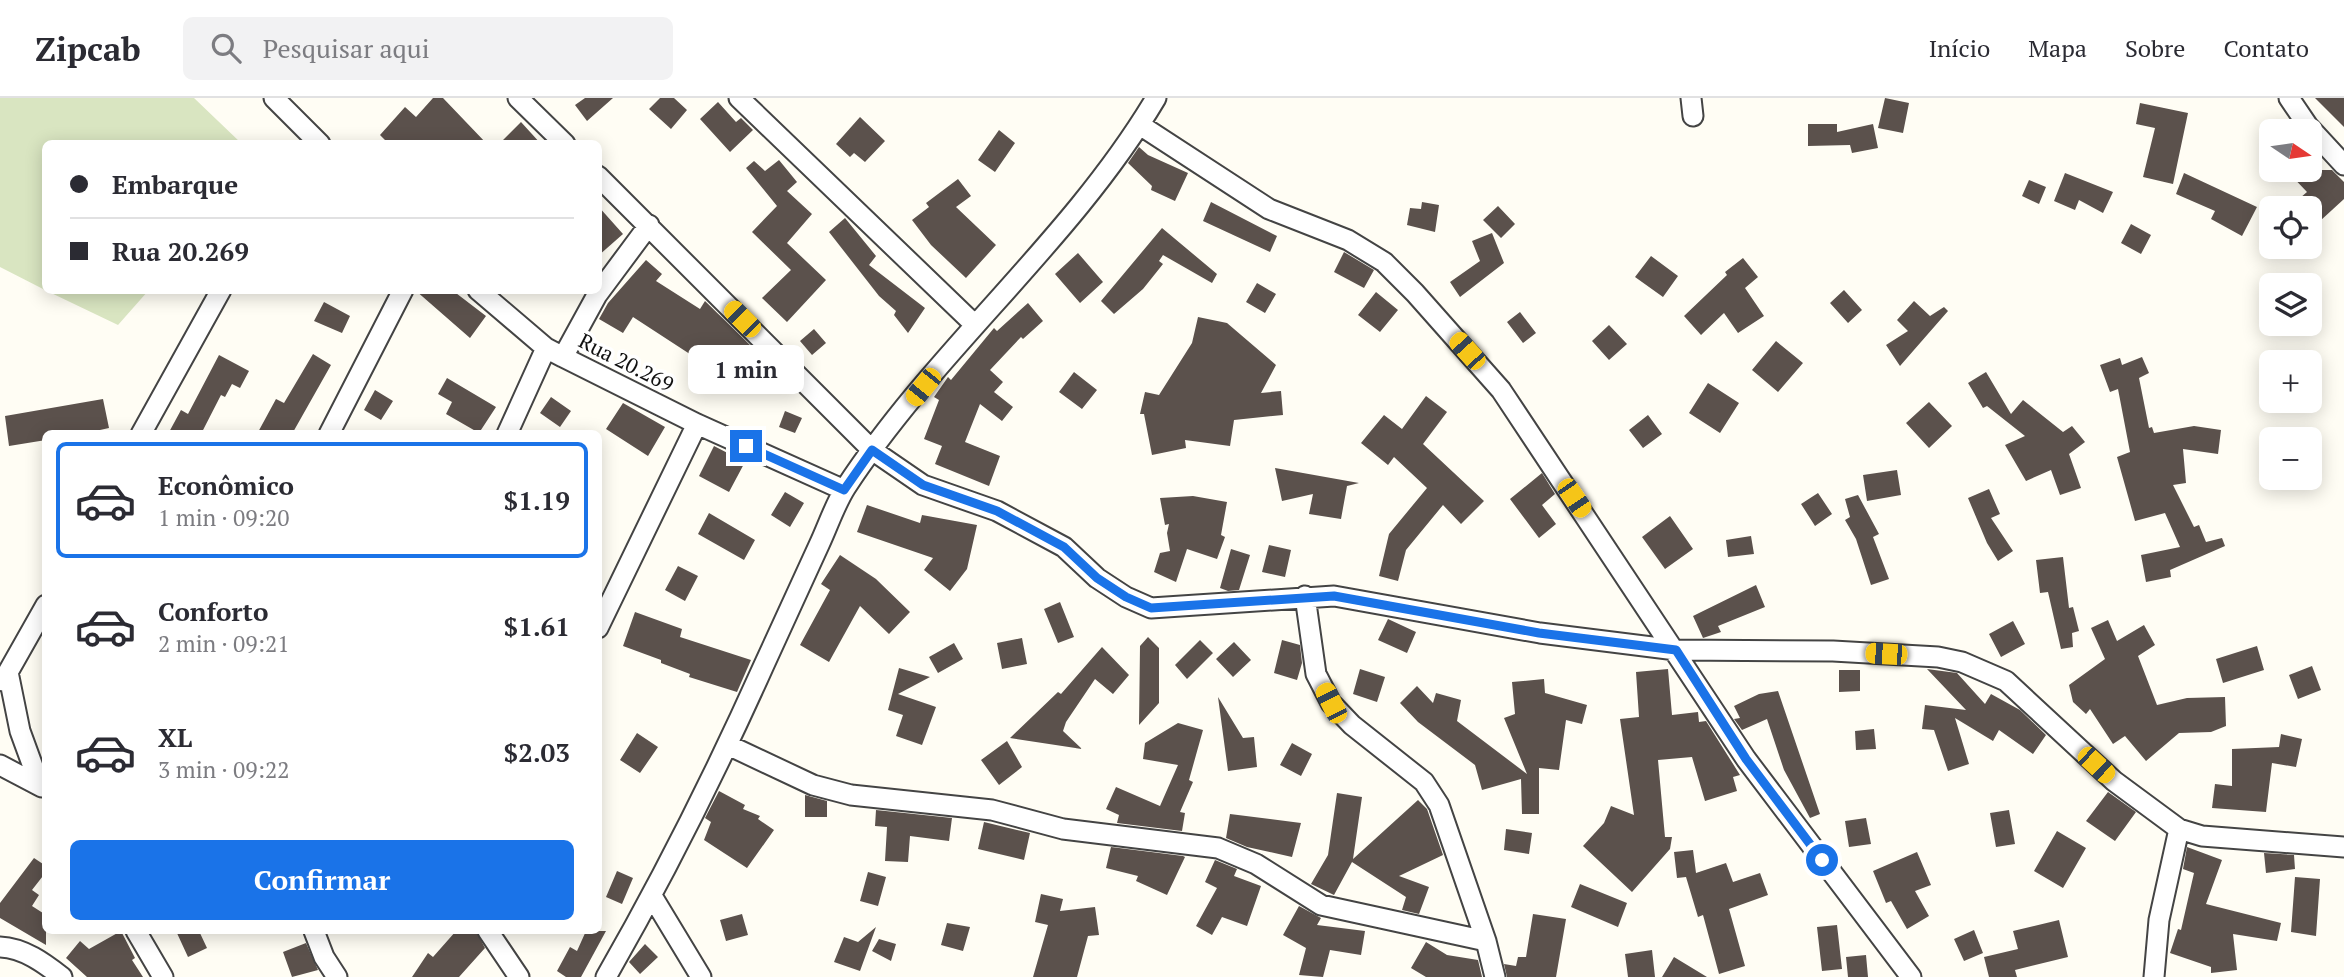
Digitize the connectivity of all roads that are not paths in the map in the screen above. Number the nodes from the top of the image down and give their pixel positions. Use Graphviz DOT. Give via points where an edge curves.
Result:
graph roads {
  1 [pos="274,98"];
  2 [pos="518,98"];
  3 [pos="739,98"];
  4 [pos="1156,98"];
  5 [pos="2289,98"];
  6 [pos="1140,125"];
  7 [pos="311,140"];
  8 [pos="561,140"];
  9 [pos="2344,165"];
  10 [pos="602,180"];
  11 [pos="649,225"];
  12 [pos="602,288"];
  13 [pos="219,294"];
  14 [pos="401,294"];
  15 [pos="483,294"];
  16 [pos="598,294"];
  17 [pos="974,324"];
  18 [pos="555,352"];
  19 [pos="697,424"];
  20 [pos="143,430"];
  21 [pos="331,430"];
  22 [pos="509,430"];
  23 [pos="872,450"];
  24 [pos="844,490"];
  25 [pos="1305,596"];
  26 [pos="42,612"];
  27 [pos="602,620"];
  28 [pos="1676,650"];
  29 [pos="4,679"];
  30 [pos="728,745"];
  31 [pos="0,765"];
  32 [pos="42,787"];
  33 [pos="2179,829"];
  34 [pos="2344,848"];
  35 [pos="652,896"];
  36 [pos="138,934"];
  37 [pos="315,934"];
  38 [pos="490,934"];
  39 [pos="1486,941"];
  40 [pos="0,947"];
  41 [pos="62,977"];
  42 [pos="163,977"];
  43 [pos="337,977"];
  44 [pos="519,977"];
  45 [pos="606,977"];
  46 [pos="701,977"];
  47 [pos="1495,977"];
  48 [pos="1911,977"];
  49 [pos="2154,977"];
  1 -- 7 [label="street"];
  2 -- 8 [label="street"];
  3 -- 17 [label="street"];
  4 -- 6 [label="street"];
  5 -- 9 [label="street"];
  6 -- 17 [label="street" via="1068,218"];
  6 -- 28 [label="street" via="1269,209 1348,240 1384,261 1502,390"];
  10 -- 11 [label="street"];
  11 -- 12 [label="street"];
  11 -- 23 [label="street"];
  13 -- 20 [label="street"];
  14 -- 21 [label="street"];
  15 -- 18 [label="street, Rua 20.269"];
  16 -- 18 [label="street"];
  17 -- 23 [label="street"];
  18 -- 19 [label="street, Rua 20.269"];
  18 -- 22 [label="street"];
  19 -- 24 [label="street, Rua 20.269"];
  19 -- 27 [label="street"];
  23 -- 24 [label="street"];
  23 -- 25 [label="street" via="923,485 997,511 1064,547 1097,578 1151,608"];
  24 -- 30 [label="street"];
  25 -- 28 [label="street" via="1334,596 1539,633"];
  25 -- 39 [label="street" via="1316,674 1331,703 1424,782 1439,805"];
  26 -- 29 [label="street"];
  28 -- 33 [label="street" via="1833,650 1962,662 2006,681 2114,781"];
  28 -- 48 [label="street" via="1746,759"];
  29 -- 32 [label="street"];
  30 -- 35 [label="street"];
  30 -- 39 [label="street" via="813,785 851,794 992,810 1063,829 1218,848 1256,864 1321,905"];
  31 -- 32 [label="street"];
  33 -- 34 [label="street" via="2202,836"];
  33 -- 49 [label="street" via="2159,920"];
  35 -- 45 [label="street"];
  35 -- 46 [label="street"];
  36 -- 42 [label="street"];
  37 -- 43 [label="street"];
  38 -- 44 [label="street"];
  39 -- 47 [label="street"];
  40 -- 41 [label="street" via="41,961"];
}
